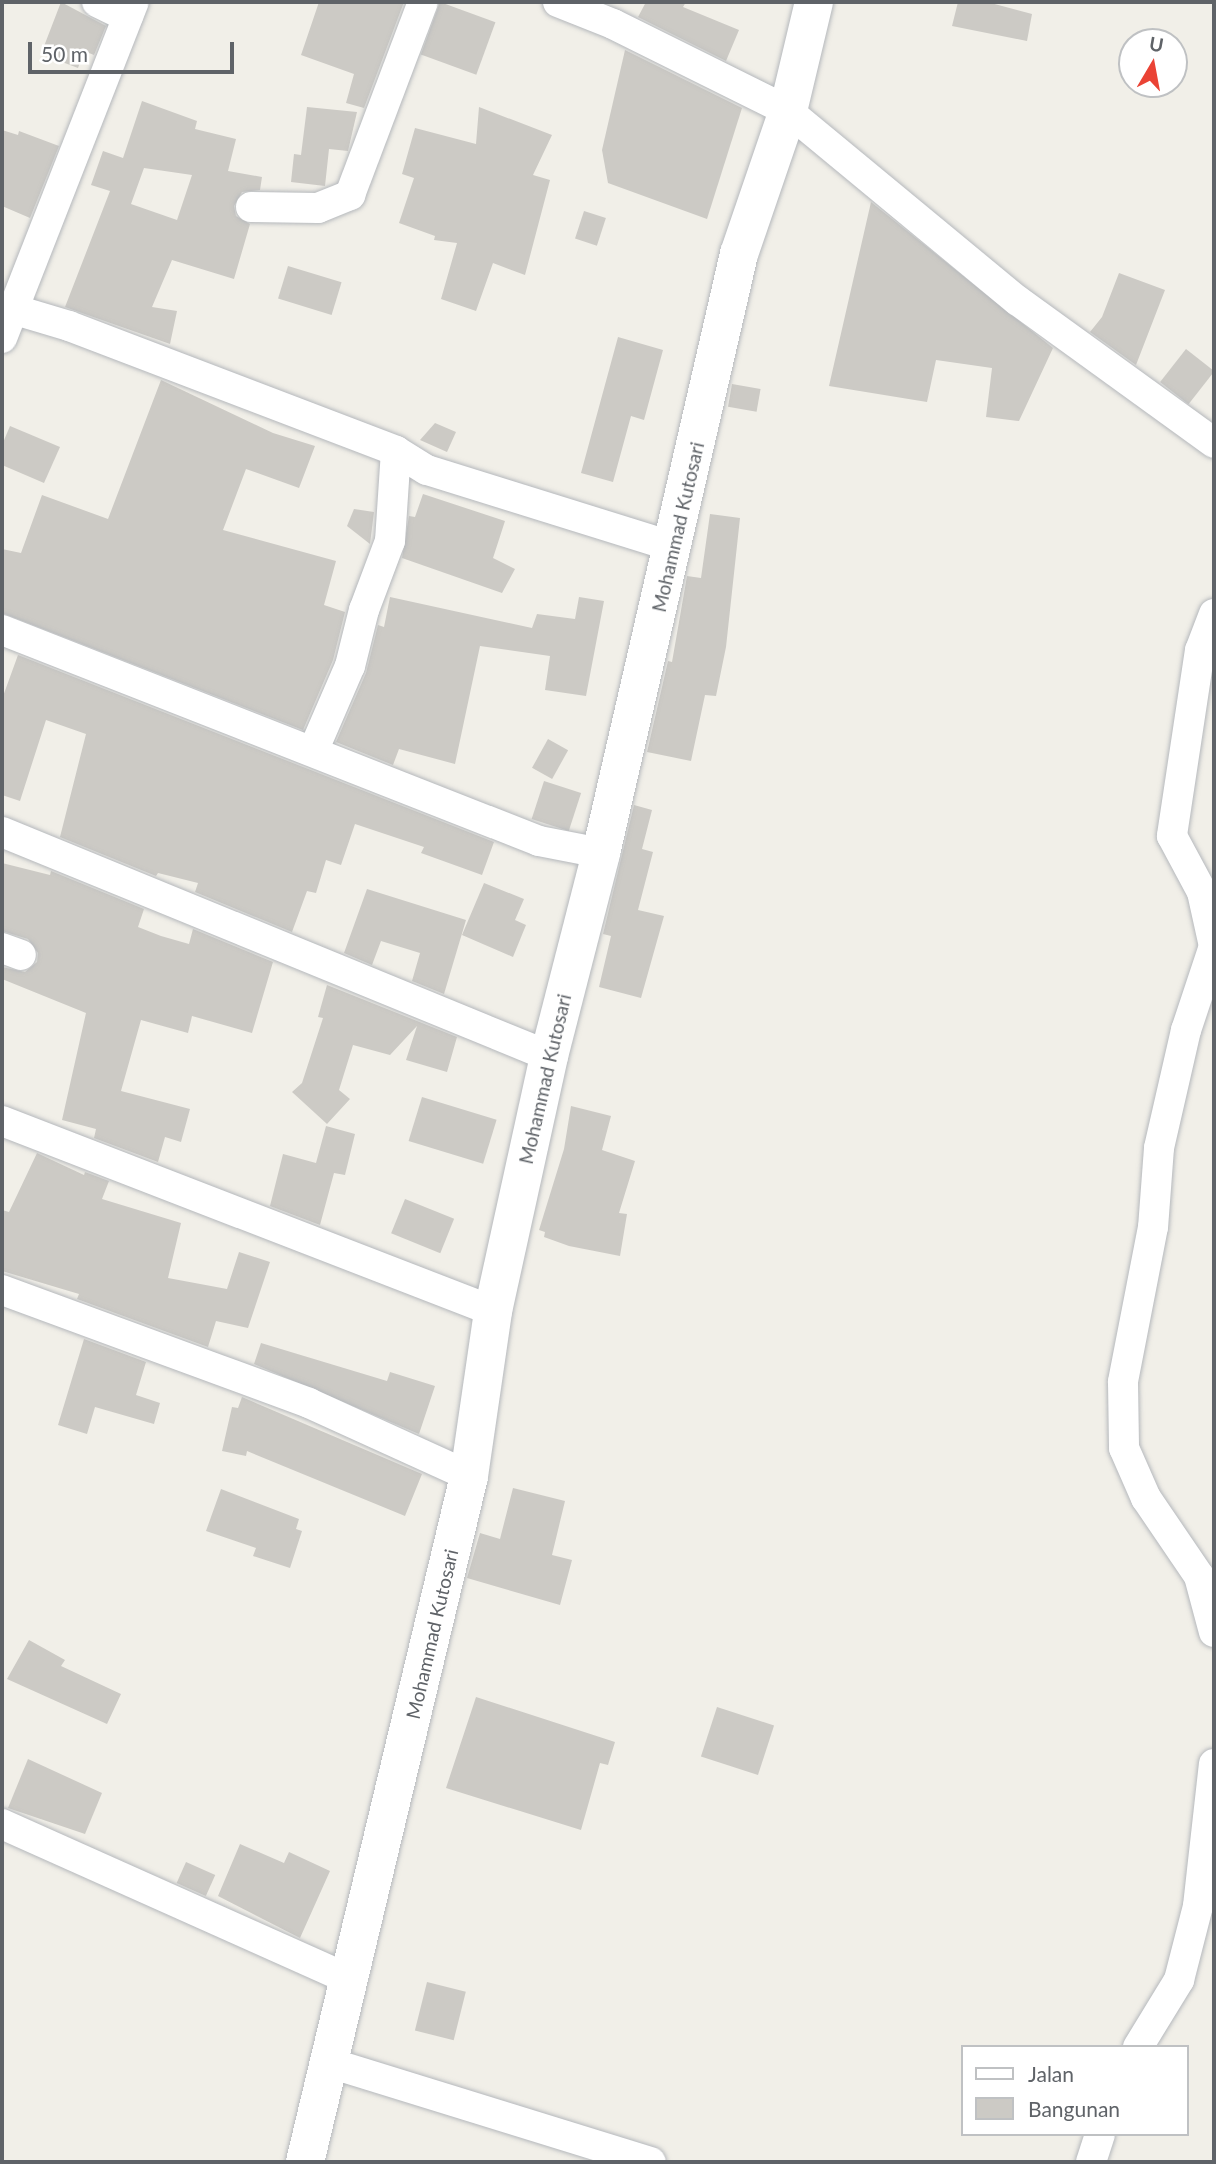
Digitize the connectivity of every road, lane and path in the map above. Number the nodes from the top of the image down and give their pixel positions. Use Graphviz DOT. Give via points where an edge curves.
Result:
graph roads {
  1 [pos="97,2"];
  2 [pos="423,2"];
  3 [pos="558,2"];
  4 [pos="814,2"];
  5 [pos="131,10"];
  6 [pos="788,111"];
  7 [pos="251,207"];
  8 [pos="12,309"];
  9 [pos="2,338"];
  10 [pos="1214,443"];
  11 [pos="396,451"];
  12 [pos="674,547"];
  13 [pos="1214,614"];
  14 [pos="2,629"];
  15 [pos="314,749"];
  16 [pos="2,832"];
  17 [pos="601,853"];
  18 [pos="549,1056"];
  19 [pos="2,1121"];
  20 [pos="2,1290"];
  21 [pos="493,1311"];
  22 [pos="469,1476"];
  23 [pos="1214,1632"];
  24 [pos="1214,1764"];
  25 [pos="2,1824"];
  26 [pos="349,1979"];
  27 [pos="1139,2045"];
  28 [pos="327,2062"];
  29 [pos="1099,2136"];
  30 [pos="305,2162"];
  31 [pos="651,2162"];
  32 [pos="1091,2162"];
  1 -- 5 [label="street"];
  2 -- 7 [label="street" via="350,195 318,208"];
  3 -- 6 [label="street" via="613,24"];
  4 -- 6 [label="street, Mohammad Kutosari"];
  5 -- 8 [label="street"];
  6 -- 10 [label="street" via="1018,301"];
  6 -- 12 [label="street, Mohammad Kutosari" via="739,254"];
  8 -- 9 [label="street"];
  8 -- 11 [label="street" via="69,326"];
  11 -- 12 [label="street" via="427,470"];
  11 -- 15 [label="street" via="390,541 364,610 350,666"];
  12 -- 17 [label="street, Mohammad Kutosari"];
  13 -- 23 [label="street" via="1200,650 1172,836 1202,892 1214,946 1186,1030 1159,1148 1153,1227 1123,1382 1124,1448 1146,1498 1199,1576"];
  14 -- 15 [label="street"];
  15 -- 17 [label="street" via="539,841"];
  16 -- 18 [label="street"];
  17 -- 18 [label="street, Mohammad Kutosari"];
  18 -- 21 [label="street, Mohammad Kutosari"];
  19 -- 21 [label="street"];
  20 -- 22 [label="street" via="309,1403"];
  21 -- 22 [label="street, Mohammad Kutosari"];
  22 -- 26 [label="street, Mohammad Kutosari"];
  24 -- 27 [label="street" via="1198,1906 1179,1980"];
  25 -- 26 [label="street"];
  26 -- 28 [label="street, Mohammad Kutosari"];
  28 -- 30 [label="street, Mohammad Kutosari"];
  28 -- 31 [label="street"];
  29 -- 32 [label="street"];
}
